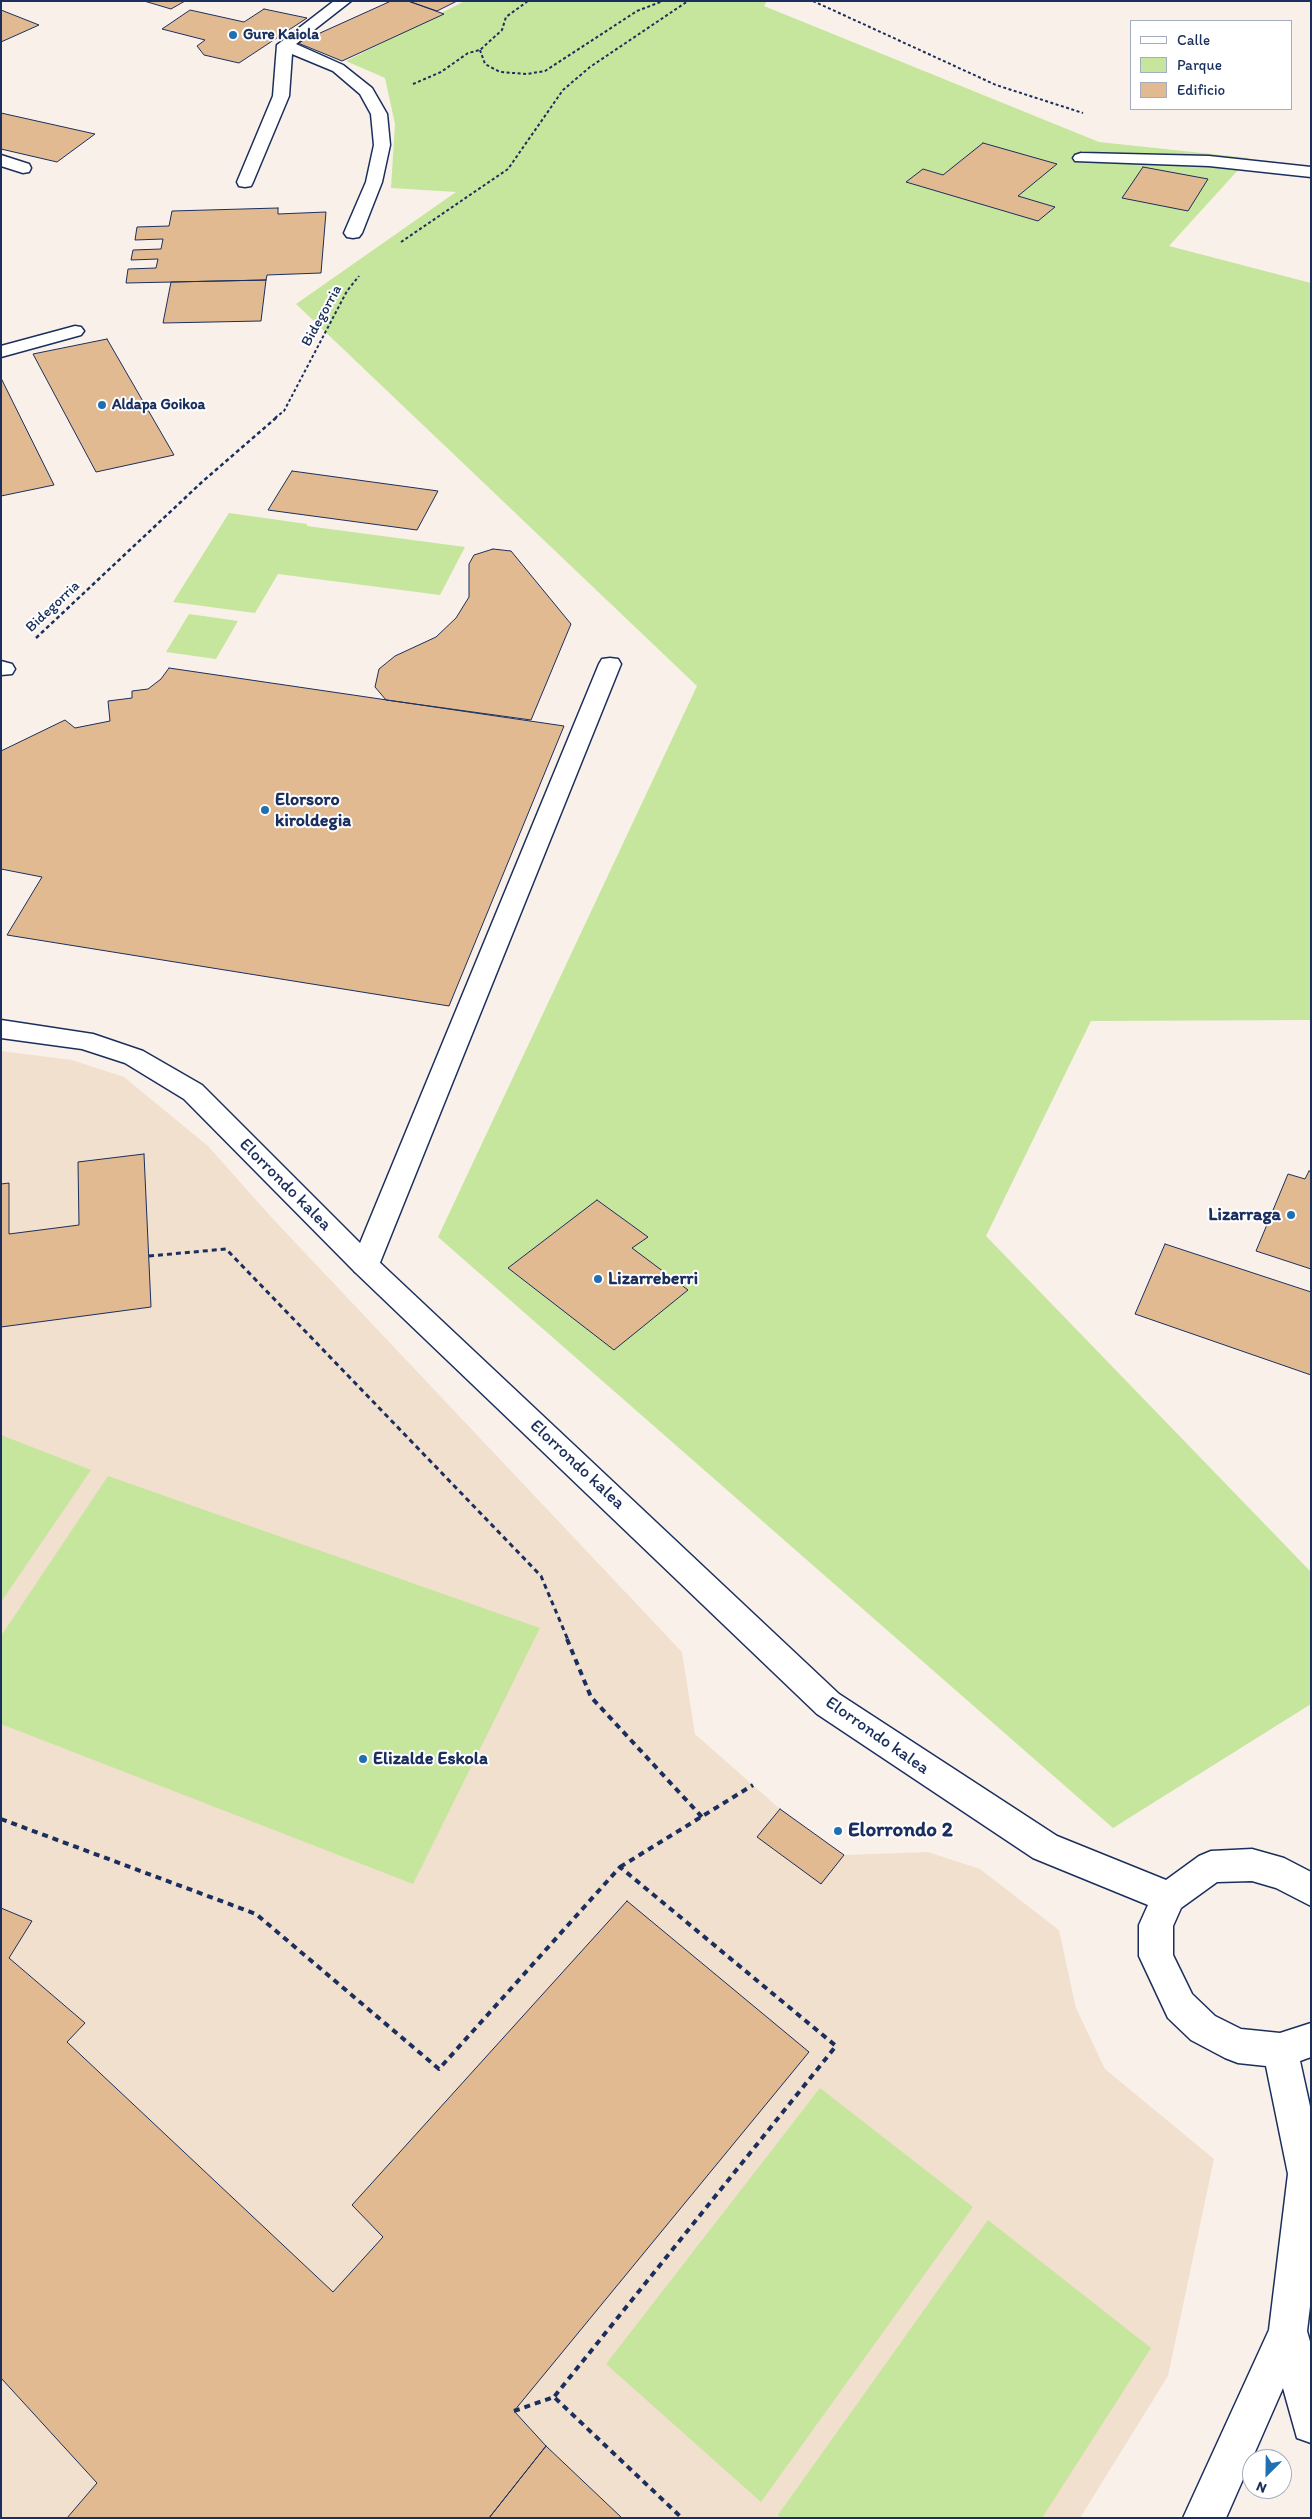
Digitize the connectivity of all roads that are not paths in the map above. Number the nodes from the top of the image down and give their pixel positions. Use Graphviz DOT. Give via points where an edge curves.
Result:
graph roads {
  1 [pos="344,1"];
  2 [pos="285,45"];
  3 [pos="1082,158"];
  4 [pos="1,160"];
  5 [pos="23,168"];
  6 [pos="1311,172"];
  7 [pos="245,182"];
  8 [pos="352,233"];
  9 [pos="75,331"];
  10 [pos="1,352"];
  11 [pos="610,664"];
  12 [pos="1,1029"];
  13 [pos="364,1265"];
  14 [pos="1311,1890"];
  15 [pos="1169,1897"];
  16 [pos="1295,2045"];
  17 [pos="1288,2332"];
  18 [pos="1311,2424"];
  19 [pos="1203,2518"];
  1 -- 2 [label="street"];
  2 -- 7 [label="street" via="281,96"];
  2 -- 8 [label="street" via="338,68 366,90 379,114 382,145 374,182"];
  3 -- 6 [label="street" via="1209,161"];
  4 -- 5 [label="street"];
  9 -- 10 [label="street"];
  11 -- 13 [label="street"];
  12 -- 13 [label="street, Elorrondo kalea" via="84,1040 134,1057 193,1092"];
  13 -- 15 [label="street, Elorrondo kalea" via="828,1704 1045,1847"];
  14 -- 15 [label="street" via="1284,1874 1252,1865 1211,1867"];
  15 -- 16 [label="street" via="1156,1925 1156,1956 1180,2006 1203,2028 1238,2046"];
  16 -- 17 [label="street" via="1306,2174"];
  17 -- 18 [label="street"];
  17 -- 19 [label="street"];
}
